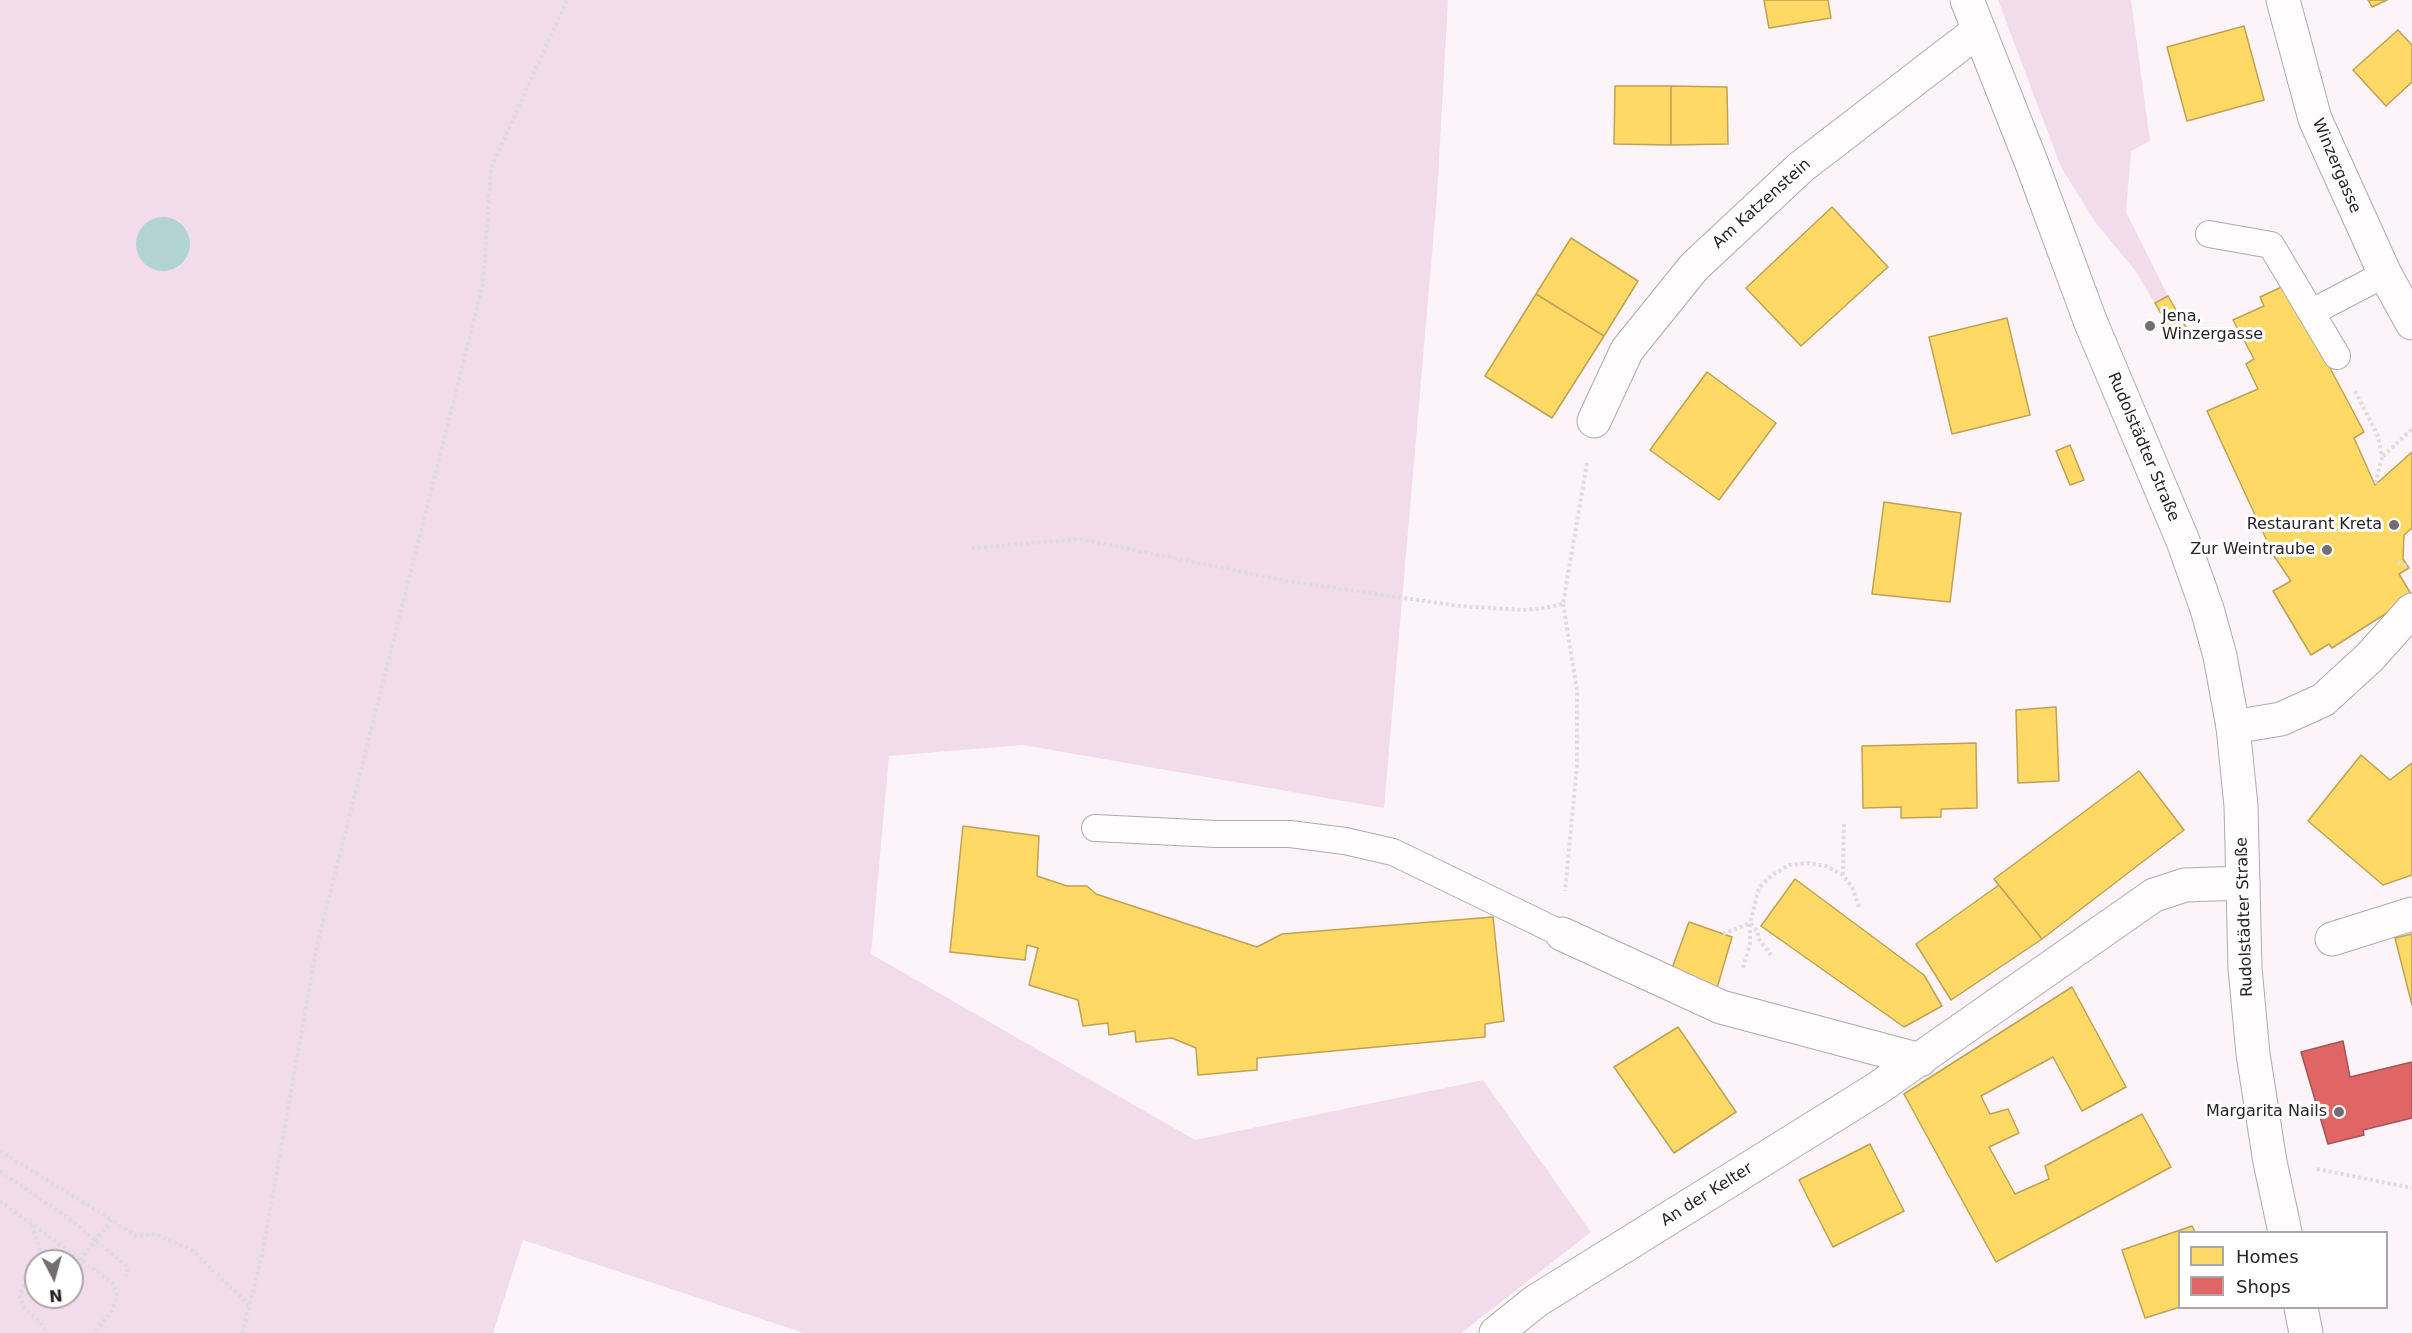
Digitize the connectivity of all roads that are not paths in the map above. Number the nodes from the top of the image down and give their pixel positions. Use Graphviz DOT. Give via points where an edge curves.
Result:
graph roads {
  1 [pos="1966,0"];
  2 [pos="2283,0"];
  3 [pos="1979,30"];
  4 [pos="2209,234"];
  5 [pos="2385,274"];
  6 [pos="2312,312"];
  7 [pos="2412,323"];
  8 [pos="2337,356"];
  9 [pos="1594,421"];
  10 [pos="2412,610"];
  11 [pos="2233,727"];
  12 [pos="1095,828"];
  13 [pos="2243,883"];
  14 [pos="2412,914"];
  15 [pos="1562,934"];
  16 [pos="2331,939"];
  17 [pos="1920,1060"];
  18 [pos="2285,1231"];
  19 [pos="2301,1309"];
  20 [pos="1496,1333"];
  21 [pos="2306,1333"];
  1 -- 3 [label="street, Rudolstädter Straße"];
  2 -- 5 [label="street, Winzergasse" via="2315,119"];
  3 -- 9 [label="street, Am Katzenstein" via="1802,167 1694,267 1627,350"];
  3 -- 11 [label="street, Rudolstädter Straße" via="2095,332 2186,551 2220,656"];
  4 -- 6 [label="lane" via="2271,245"];
  5 -- 6 [label="lane"];
  5 -- 7 [label="street, Winzergasse"];
  6 -- 8 [label="lane"];
  10 -- 11 [label="street" via="2370,657 2323,700 2281,719"];
  11 -- 13 [label="street, Rudolstädter Straße"];
  12 -- 15 [label="lane" via="1290,834 1345,841 1393,852"];
  13 -- 17 [label="street, An der Kelter" via="2185,885 2154,895"];
  13 -- 18 [label="street, Rudolstädter Straße" via="2253,1054"];
  14 -- 16 [label="street"];
  15 -- 17 [label="street" via="1729,1008"];
  17 -- 20 [label="street, An der Kelter" via="1536,1301"];
  19 -- 21 [label="street"];
}
